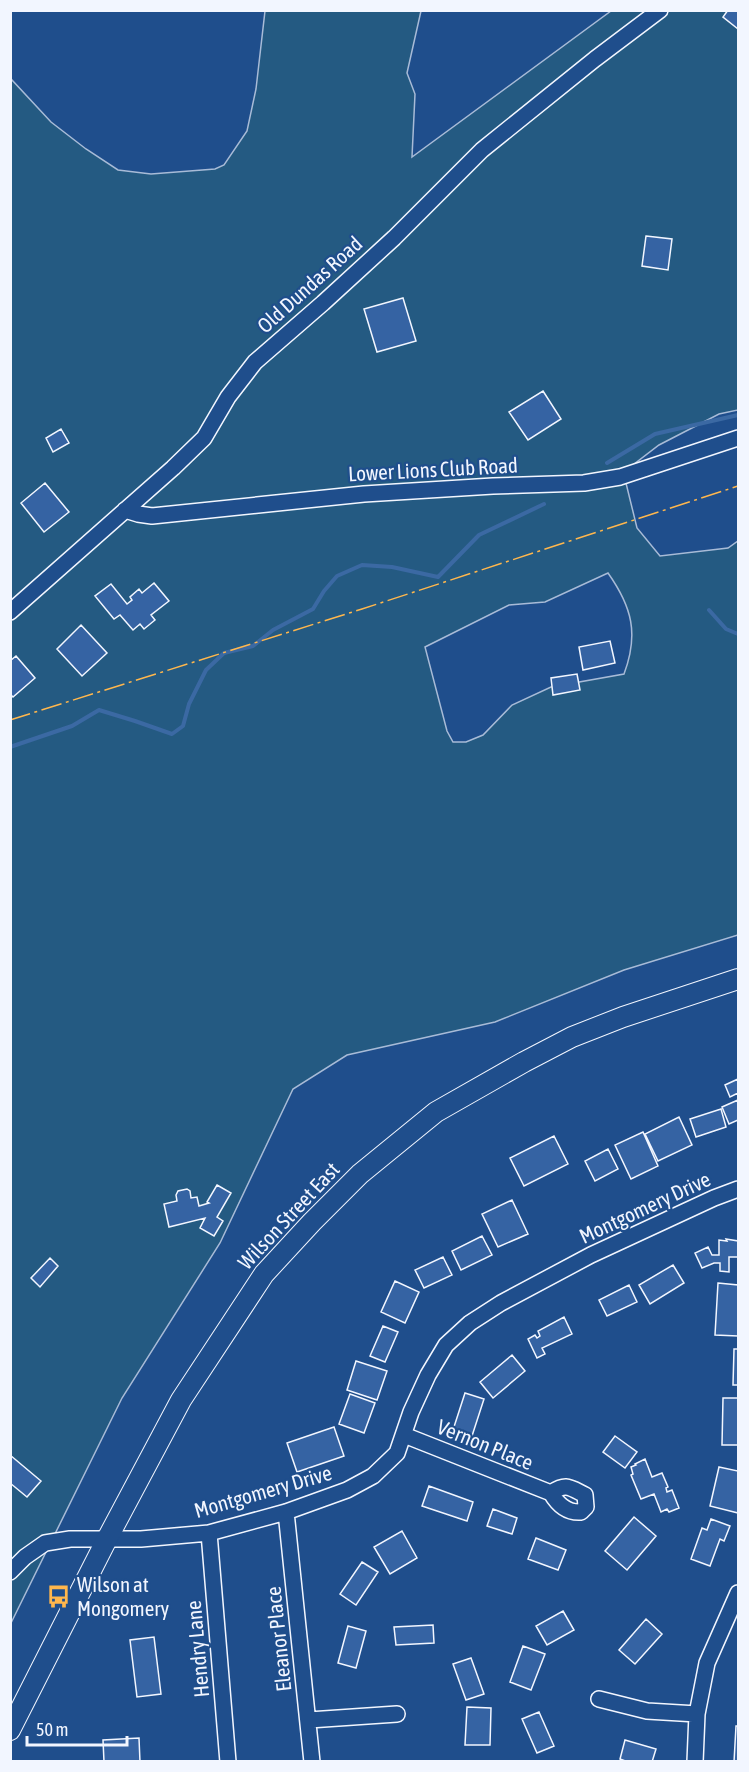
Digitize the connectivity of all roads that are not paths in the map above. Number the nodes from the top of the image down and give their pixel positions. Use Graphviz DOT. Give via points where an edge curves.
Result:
graph roads {
  1 [pos="660,10"];
  2 [pos="738,438"];
  3 [pos="125,510"];
  4 [pos="10,612"];
  5 [pos="738,979"];
  6 [pos="738,1189"];
  7 [pos="404,1435"];
  8 [pos="550,1493"];
  9 [pos="286,1512"];
  10 [pos="208,1533"];
  11 [pos="106,1539"];
  12 [pos="10,1572"];
  13 [pos="738,1593"];
  14 [pos="599,1699"];
  15 [pos="397,1714"];
  16 [pos="697,1714"];
  17 [pos="309,1720"];
  18 [pos="10,1730"];
  19 [pos="228,1761"];
  20 [pos="312,1761"];
  21 [pos="695,1761"];
  1 -- 3 [label="street, Old Dundas Road" via="482,150 331,296 255,362 204,438"];
  2 -- 3 [label="street, Lower Lions Club Road" via="620,477 584,483 364,494 153,516"];
  3 -- 4 [label="street, Old Dundas Road"];
  5 -- 11 [label="main road, Wilson Street East" via="623,1017 563,1042 436,1112 360,1174 264,1274 182,1400"];
  6 -- 7 [label="street, Montgomery Drive" via="591,1255 470,1323 446,1345 434,1365"];
  7 -- 8 [label="street, Vernon Place"];
  7 -- 9 [label="street, Montgomery Drive" via="397,1453 373,1476"];
  9 -- 10 [label="street, Montgomery Drive"];
  9 -- 17 [label="street, Eleanor Place"];
  10 -- 11 [label="street, Montgomery Drive"];
  10 -- 19 [label="street, Hendry Lane"];
  11 -- 12 [label="street, Montgomery Drive" via="45,1543"];
  11 -- 18 [label="main road, Wilson Street East"];
  13 -- 16 [label="street" via="707,1663"];
  14 -- 16 [label="street" via="647,1711"];
  15 -- 17 [label="street"];
  16 -- 21 [label="street"];
  17 -- 20 [label="street, Eleanor Place"];
}
